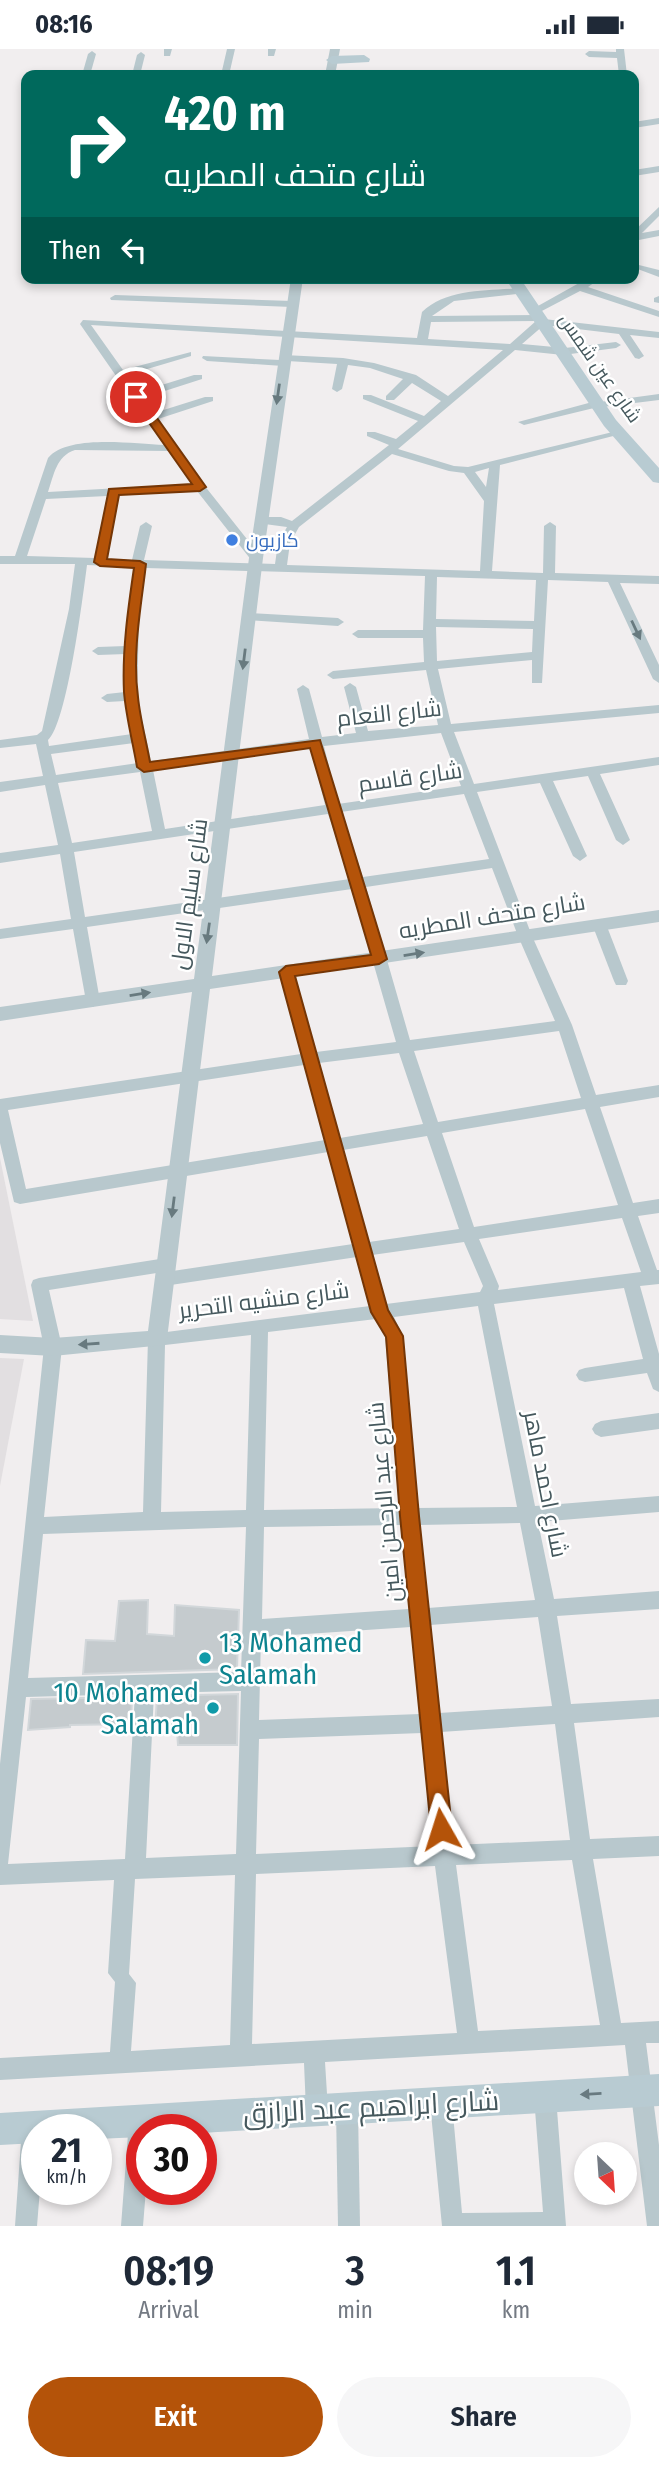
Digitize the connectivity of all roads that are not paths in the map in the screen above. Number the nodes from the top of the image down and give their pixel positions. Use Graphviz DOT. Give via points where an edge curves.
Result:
graph roads {
  1 [pos="231,49"];
  2 [pos="621,52"];
  3 [pos="92,54"];
  4 [pos="334,54"];
  5 [pos="589,54"];
  6 [pos="141,55"];
  7 [pos="365,59"];
  8 [pos="87,70"];
  9 [pos="137,70"];
  10 [pos="226,70"];
  11 [pos="623,70"];
  12 [pos="659,121"];
  13 [pos="639,124"];
  14 [pos="659,169"];
  15 [pos="639,171"];
  16 [pos="659,210"];
  17 [pos="639,232"];
  18 [pos="659,233"];
  19 [pos="639,236"];
  20 [pos="639,266"];
  21 [pos="659,274"];
  22 [pos="296,284"];
  23 [pos="585,284"];
  24 [pos="516,285"];
  25 [pos="579,287"];
  26 [pos="115,297"];
  27 [pos="292,304"];
  28 [pos="659,314"];
  29 [pos="538,317"];
  30 [pos="425,319"];
  31 [pos="622,331"];
  32 [pos="288,333"];
  33 [pos="659,335"];
  34 [pos="422,342"];
  35 [pos="616,345"];
  36 [pos="512,347"];
  37 [pos="562,351"];
  38 [pos="187,355"];
  39 [pos="639,356"];
  40 [pos="207,358"];
  41 [pos="283,360"];
  42 [pos="343,361"];
  43 [pos="120,374"];
  44 [pos="198,377"];
  45 [pos="412,377"];
  46 [pos="338,389"];
  47 [pos="136,397"];
  48 [pos="367,397"];
  49 [pos="659,397"];
  50 [pos="390,398"];
  51 [pos="209,399"];
  52 [pos="449,401"];
  53 [pos="597,405"];
  54 [pos="151,418"];
  55 [pos="425,420"];
  56 [pos="524,422"];
  57 [pos="617,432"];
  58 [pos="371,434"];
  59 [pos="394,447"];
  60 [pos="173,448"];
  61 [pos="495,463"];
  62 [pos="468,470"];
  63 [pos="659,478"];
  64 [pos="200,487"];
  65 [pos="114,492"];
  66 [pos="42,496"];
  67 [pos="490,501"];
  68 [pos="261,520"];
  69 [pos="146,526"];
  70 [pos="294,526"];
  71 [pos="550,526"];
  72 [pos="0,551"];
  73 [pos="21,557"];
  74 [pos="0,560"];
  75 [pos="81,561"];
  76 [pos="100,562"];
  77 [pos="256,562"];
  78 [pos="139,564"];
  79 [pos="281,568"];
  80 [pos="431,573"];
  81 [pos="486,575"];
  82 [pos="545,577"];
  83 [pos="613,580"];
  84 [pos="659,580"];
  85 [pos="249,617"];
  86 [pos="338,622"];
  87 [pos="539,625"];
  88 [pos="430,628"];
  89 [pos="358,634"];
  90 [pos="131,650"];
  91 [pos="98,651"];
  92 [pos="538,655"];
  93 [pos="656,665"];
  94 [pos="430,666"];
  95 [pos="333,675"];
  96 [pos="659,679"];
  97 [pos="537,680"];
  98 [pos="350,687"];
  99 [pos="303,689"];
  100 [pos="131,696"];
  101 [pos="107,698"];
  102 [pos="659,709"];
  103 [pos="445,727"];
  104 [pos="363,736"];
  105 [pos="138,738"];
  106 [pos="315,743"];
  107 [pos="0,744"];
  108 [pos="42,745"];
  109 [pos="233,755"];
  110 [pos="659,761"];
  111 [pos="144,767"];
  112 [pos="592,771"];
  113 [pos="545,778"];
  114 [pos="50,780"];
  115 [pos="0,787"];
  116 [pos="467,789"];
  117 [pos="333,809"];
  118 [pos="224,823"];
  119 [pos="159,833"];
  120 [pos="623,840"];
  121 [pos="65,848"];
  122 [pos="580,856"];
  123 [pos="0,858"];
  124 [pos="496,863"];
  125 [pos="358,883"];
  126 [pos="212,904"];
  127 [pos="658,919"];
  128 [pos="79,923"];
  129 [pos="599,925"];
  130 [pos="0,934"];
  131 [pos="525,936"];
  132 [pos="379,959"];
  133 [pos="286,972"];
  134 [pos="621,981"];
  135 [pos="201,985"];
  136 [pos="93,1001"];
  137 [pos="0,1014"];
  138 [pos="564,1025"];
  139 [pos="405,1048"];
  140 [pos="311,1061"];
  141 [pos="189,1075"];
  142 [pos="659,1091"];
  143 [pos="592,1103"];
  144 [pos="0,1107"];
  145 [pos="432,1129"];
  146 [pos="333,1143"];
  147 [pos="177,1170"];
  148 [pos="659,1206"];
  149 [pos="629,1212"];
  150 [pos="470,1235"];
  151 [pos="362,1248"];
  152 [pos="165,1272"];
  153 [pos="655,1278"];
  154 [pos="630,1281"];
  155 [pos="485,1299"];
  156 [pos="380,1312"];
  157 [pos="260,1326"];
  158 [pos="157,1339"];
  159 [pos="0,1345"];
  160 [pos="53,1347"];
  161 [pos="654,1365"];
  162 [pos="585,1375"];
  163 [pos="659,1384"];
  164 [pos="659,1421"];
  165 [pos="601,1429"];
  166 [pos="659,1504"];
  167 [pos="527,1515"];
  168 [pos="409,1516"];
  169 [pos="255,1518"];
  170 [pos="152,1520"];
  171 [pos="34,1526"];
  172 [pos="659,1600"];
  173 [pos="546,1607"];
  174 [pos="420,1618"];
  175 [pos="252,1629"];
  176 [pos="250,1681"];
  177 [pos="145,1685"];
  178 [pos="18,1688"];
  179 [pos="659,1708"];
  180 [pos="563,1712"];
  181 [pos="430,1723"];
  182 [pos="249,1730"];
  183 [pos="659,1846"];
  184 [pos="580,1850"];
  185 [pos="444,1855"];
  186 [pos="0,1859"];
  187 [pos="246,1864"];
  188 [pos="130,1869"];
  189 [pos="0,1875"];
  190 [pos="659,2032"];
  191 [pos="623,2034"];
  192 [pos="468,2043"];
  193 [pos="314,2052"];
  194 [pos="241,2055"];
  195 [pos="120,2062"];
  196 [pos="0,2069"];
  197 [pos="650,2091"];
  198 [pos="545,2097"];
  199 [pos="441,2103"];
  200 [pos="332,2109"];
  201 [pos="217,2116"];
  202 [pos="21,2128"];
  203 [pos="0,2129"];
  204 [pos="27,2205"];
  205 [pos="134,2205"];
  206 [pos="555,2224"];
  207 [pos="26,2226"];
  208 [pos="132,2226"];
  209 [pos="349,2226"];
  210 [pos="658,2226"];
  1 -- 10 [label="street"];
  2 -- 5 [label="street"];
  2 -- 11 [label="street"];
  3 -- 8 [label="street"];
  4 -- 7 [label="main road"];
  6 -- 9 [label="street"];
  12 -- 13 [label="street"];
  14 -- 15 [label="street"];
  16 -- 17 [label="street"];
  18 -- 19 [label="street"];
  20 -- 21 [label="street"];
  22 -- 27 [label="street, شارع سليم الاول"];
  23 -- 25 [label="street"];
  24 -- 29 [label="main road, شارع عين شمس"];
  24 -- 30 [label="street" via="452,299 433,307"];
  25 -- 28 [label="street"];
  25 -- 29 [label="street"];
  26 -- 27 [label="street"];
  27 -- 32 [label="street, شارع سليم الاول"];
  29 -- 30 [label="street"];
  29 -- 31 [label="street"];
  29 -- 36 [label="street"];
  29 -- 37 [label="main road, شارع عين شمس"];
  30 -- 34 [label="street"];
  31 -- 33 [label="street"];
  31 -- 39 [label="street"];
  32 -- 34 [label="street"];
  32 -- 41 [label="street, شارع سليم الاول"];
  32 -- 43 [label="street" via="87,322"];
  34 -- 36 [label="street"];
  35 -- 37 [label="street"];
  36 -- 37 [label="street"];
  36 -- 52 [label="street"];
  37 -- 53 [label="main road, شارع عين شمس"];
  38 -- 43 [label="street"];
  40 -- 41 [label="street"];
  41 -- 42 [label="street"];
  41 -- 68 [label="street, شارع سليم الاول, one-way"];
  42 -- 45 [label="street" via="377,365"];
  42 -- 46 [label="street"];
  43 -- 47 [label="street"];
  44 -- 47 [label="street"];
  45 -- 50 [label="street"];
  45 -- 52 [label="street"];
  47 -- 54 [label="street"];
  48 -- 55 [label="street"];
  49 -- 53 [label="street"];
  51 -- 54 [label="street"];
  52 -- 55 [label="street"];
  53 -- 56 [label="street"];
  53 -- 57 [label="main road, شارع عين شمس"];
  54 -- 60 [label="street"];
  55 -- 59 [label="street"];
  57 -- 61 [label="street"];
  57 -- 63 [label="main road, شارع عين شمس"];
  58 -- 59 [label="street"];
  59 -- 62 [label="street"];
  59 -- 70 [label="street"];
  60 -- 64 [label="street"];
  60 -- 66 [label="street" via="66,448 54,459"];
  61 -- 62 [label="street"];
  61 -- 67 [label="street"];
  62 -- 67 [label="street"];
  64 -- 65 [label="street"];
  64 -- 77 [label="street"];
  65 -- 66 [label="street"];
  65 -- 76 [label="street"];
  66 -- 73 [label="street"];
  67 -- 81 [label="street"];
  68 -- 70 [label="street"];
  68 -- 77 [label="street, شارع سليم الاول"];
  69 -- 78 [label="street"];
  70 -- 79 [label="street" via="284,543"];
  71 -- 82 [label="street"];
  72 -- 73 [label="street"];
  73 -- 74 [label="street"];
  73 -- 75 [label="street"];
  75 -- 76 [label="street"];
  75 -- 108 [label="street" via="52,723"];
  76 -- 78 [label="street"];
  77 -- 78 [label="street"];
  77 -- 79 [label="street"];
  77 -- 85 [label="street, شارع سليم الاول"];
  78 -- 90 [label="street"];
  79 -- 80 [label="street"];
  80 -- 81 [label="street"];
  80 -- 88 [label="street"];
  81 -- 82 [label="street"];
  82 -- 83 [label="street"];
  82 -- 87 [label="street"];
  83 -- 84 [label="street"];
  83 -- 93 [label="street, one-way"];
  85 -- 86 [label="street"];
  85 -- 109 [label="street, شارع سليم الاول, one-way"];
  87 -- 88 [label="street"];
  87 -- 92 [label="street"];
  88 -- 89 [label="street"];
  88 -- 94 [label="street"];
  90 -- 91 [label="street"];
  90 -- 100 [label="street"];
  92 -- 94 [label="street"];
  92 -- 97 [label="street"];
  93 -- 96 [label="street"];
  94 -- 95 [label="street"];
  94 -- 103 [label="street"];
  98 -- 104 [label="street"];
  99 -- 106 [label="street, شارع احمد ماهر"];
  100 -- 101 [label="street"];
  100 -- 105 [label="street"];
  102 -- 103 [label="street, شارع النعام"];
  103 -- 104 [label="street, شارع النعام"];
  103 -- 116 [label="street"];
  104 -- 106 [label="street, شارع النعام"];
  105 -- 108 [label="street"];
  105 -- 111 [label="street"];
  106 -- 109 [label="street, شارع النعام"];
  106 -- 117 [label="street, شارع احمد ماهر"];
  107 -- 108 [label="street"];
  108 -- 114 [label="street"];
  109 -- 111 [label="street, شارع النعام"];
  109 -- 118 [label="street, شارع سليم الاول"];
  110 -- 112 [label="street, شارع قاسم"];
  111 -- 114 [label="street, شارع النعام"];
  111 -- 119 [label="street"];
  112 -- 113 [label="street, شارع قاسم"];
  112 -- 120 [label="street"];
  113 -- 116 [label="street, شارع قاسم"];
  113 -- 122 [label="street"];
  114 -- 115 [label="street, شارع النعام"];
  114 -- 121 [label="street"];
  116 -- 117 [label="street, شارع قاسم"];
  116 -- 124 [label="street"];
  117 -- 118 [label="street, شارع قاسم"];
  117 -- 125 [label="street, شارع احمد ماهر"];
  118 -- 119 [label="street, شارع قاسم"];
  118 -- 126 [label="street, شارع سليم الاول"];
  119 -- 121 [label="street, شارع قاسم"];
  121 -- 123 [label="street, شارع قاسم"];
  121 -- 128 [label="street"];
  124 -- 125 [label="street"];
  124 -- 131 [label="street"];
  125 -- 126 [label="street"];
  125 -- 132 [label="street, شارع احمد ماهر"];
  126 -- 128 [label="street"];
  126 -- 135 [label="street, شارع سليم الاول, one-way"];
  127 -- 129 [label="street, شارع متحف المطريه"];
  128 -- 130 [label="street"];
  128 -- 136 [label="street"];
  129 -- 131 [label="street, شارع متحف المطريه"];
  129 -- 134 [label="street"];
  132 -- 131 [label="street, شارع متحف المطريه, one-way"];
  131 -- 138 [label="street"];
  132 -- 133 [label="street, شارع متحف المطريه"];
  132 -- 139 [label="street, شارع احمد ماهر"];
  133 -- 135 [label="street, شارع متحف المطريه"];
  133 -- 140 [label="street, شارع عبد الرحمن امين"];
  136 -- 135 [label="street, شارع متحف المطريه, one-way"];
  135 -- 141 [label="street, شارع سليم الاول"];
  136 -- 137 [label="street, شارع متحف المطريه"];
  138 -- 139 [label="street"];
  138 -- 143 [label="street"];
  139 -- 140 [label="street"];
  139 -- 145 [label="street, شارع احمد ماهر"];
  140 -- 141 [label="street"];
  140 -- 146 [label="street, شارع عبد الرحمن امين"];
  141 -- 144 [label="street"];
  141 -- 147 [label="street, شارع سليم الاول"];
  142 -- 143 [label="street"];
  143 -- 145 [label="street"];
  143 -- 149 [label="street"];
  144 -- 147 [label="street" via="20,1197"];
  145 -- 146 [label="street"];
  145 -- 150 [label="street, شارع احمد ماهر"];
  146 -- 147 [label="street"];
  146 -- 151 [label="street, شارع عبد الرحمن امين"];
  147 -- 152 [label="street, شارع سليم الاول, one-way"];
  148 -- 149 [label="street"];
  149 -- 150 [label="street"];
  149 -- 153 [label="street"];
  150 -- 151 [label="street"];
  150 -- 155 [label="street, شارع احمد ماهر" via="491,1286"];
  151 -- 152 [label="street"];
  151 -- 156 [label="street, شارع عبد الرحمن امين"];
  152 -- 158 [label="street, شارع سليم الاول"];
  152 -- 160 [label="street" via="39,1285"];
  153 -- 154 [label="street, شارع منشيه التحرير"];
  154 -- 155 [label="street, شارع منشيه التحرير"];
  154 -- 161 [label="street"];
  155 -- 156 [label="street, شارع منشيه التحرير"];
  155 -- 167 [label="street, شارع احمد ماهر"];
  156 -- 157 [label="street, شارع منشيه التحرير"];
  156 -- 168 [label="street, شارع عبد الرحمن امين" via="394,1336"];
  157 -- 158 [label="street, شارع منشيه التحرير"];
  157 -- 169 [label="street"];
  158 -- 160 [label="street, شارع منشيه التحرير, one-way"];
  158 -- 170 [label="street, شارع سليم الاول"];
  159 -- 160 [label="street, شارع منشيه التحرير"];
  160 -- 171 [label="street"];
  161 -- 162 [label="street"];
  161 -- 163 [label="street"];
  164 -- 165 [label="street"];
  166 -- 167 [label="street"];
  167 -- 168 [label="street"];
  167 -- 173 [label="street, شارع احمد ماهر"];
  168 -- 169 [label="street"];
  168 -- 174 [label="street, شارع عبد الرحمن امين"];
  169 -- 170 [label="street"];
  169 -- 175 [label="street"];
  170 -- 171 [label="street"];
  171 -- 178 [label="street"];
  172 -- 173 [label="street"];
  173 -- 174 [label="street"];
  173 -- 180 [label="street, شارع احمد ماهر"];
  174 -- 175 [label="street"];
  174 -- 181 [label="street, شارع عبد الرحمن امين"];
  175 -- 176 [label="street"];
  176 -- 177 [label="street"];
  176 -- 182 [label="street"];
  177 -- 178 [label="street"];
  177 -- 188 [label="street"];
  178 -- 186 [label="street"];
  179 -- 180 [label="street"];
  180 -- 181 [label="street"];
  180 -- 184 [label="street, شارع احمد ماهر"];
  181 -- 182 [label="street"];
  181 -- 185 [label="street, شارع عبد الرحمن امين"];
  182 -- 187 [label="street"];
  183 -- 184 [label="street"];
  184 -- 185 [label="street"];
  184 -- 191 [label="street, شارع احمد ماهر"];
  185 -- 187 [label="street"];
  185 -- 192 [label="street, شارع عبد الرحمن امين"];
  187 -- 188 [label="street"];
  187 -- 194 [label="street"];
  188 -- 189 [label="street"];
  188 -- 195 [label="street"];
  190 -- 191 [label="street"];
  191 -- 192 [label="street"];
  191 -- 197 [label="street, شارع احمد ماهر"];
  192 -- 193 [label="street"];
  193 -- 194 [label="street"];
  193 -- 200 [label="street"];
  194 -- 195 [label="street"];
  195 -- 196 [label="street"];
  197 -- 198 [label="main road, شارع ابراهيم عبد الرازق, one-way"];
  197 -- 210 [label="street, شارع احمد ماهر"];
  198 -- 199 [label="main road, شارع ابراهيم عبد الرازق"];
  198 -- 206 [label="street"];
  199 -- 200 [label="main road, شارع ابراهيم عبد الرازق"];
  199 -- 206 [label="street" via="452,2221"];
  200 -- 201 [label="main road, شارع ابراهيم عبد الرازق"];
  200 -- 209 [label="street"];
  202 -- 203 [label="main road, شارع ابراهيم عبد الرازق"];
  204 -- 207 [label="street"];
  205 -- 208 [label="street"];
}
